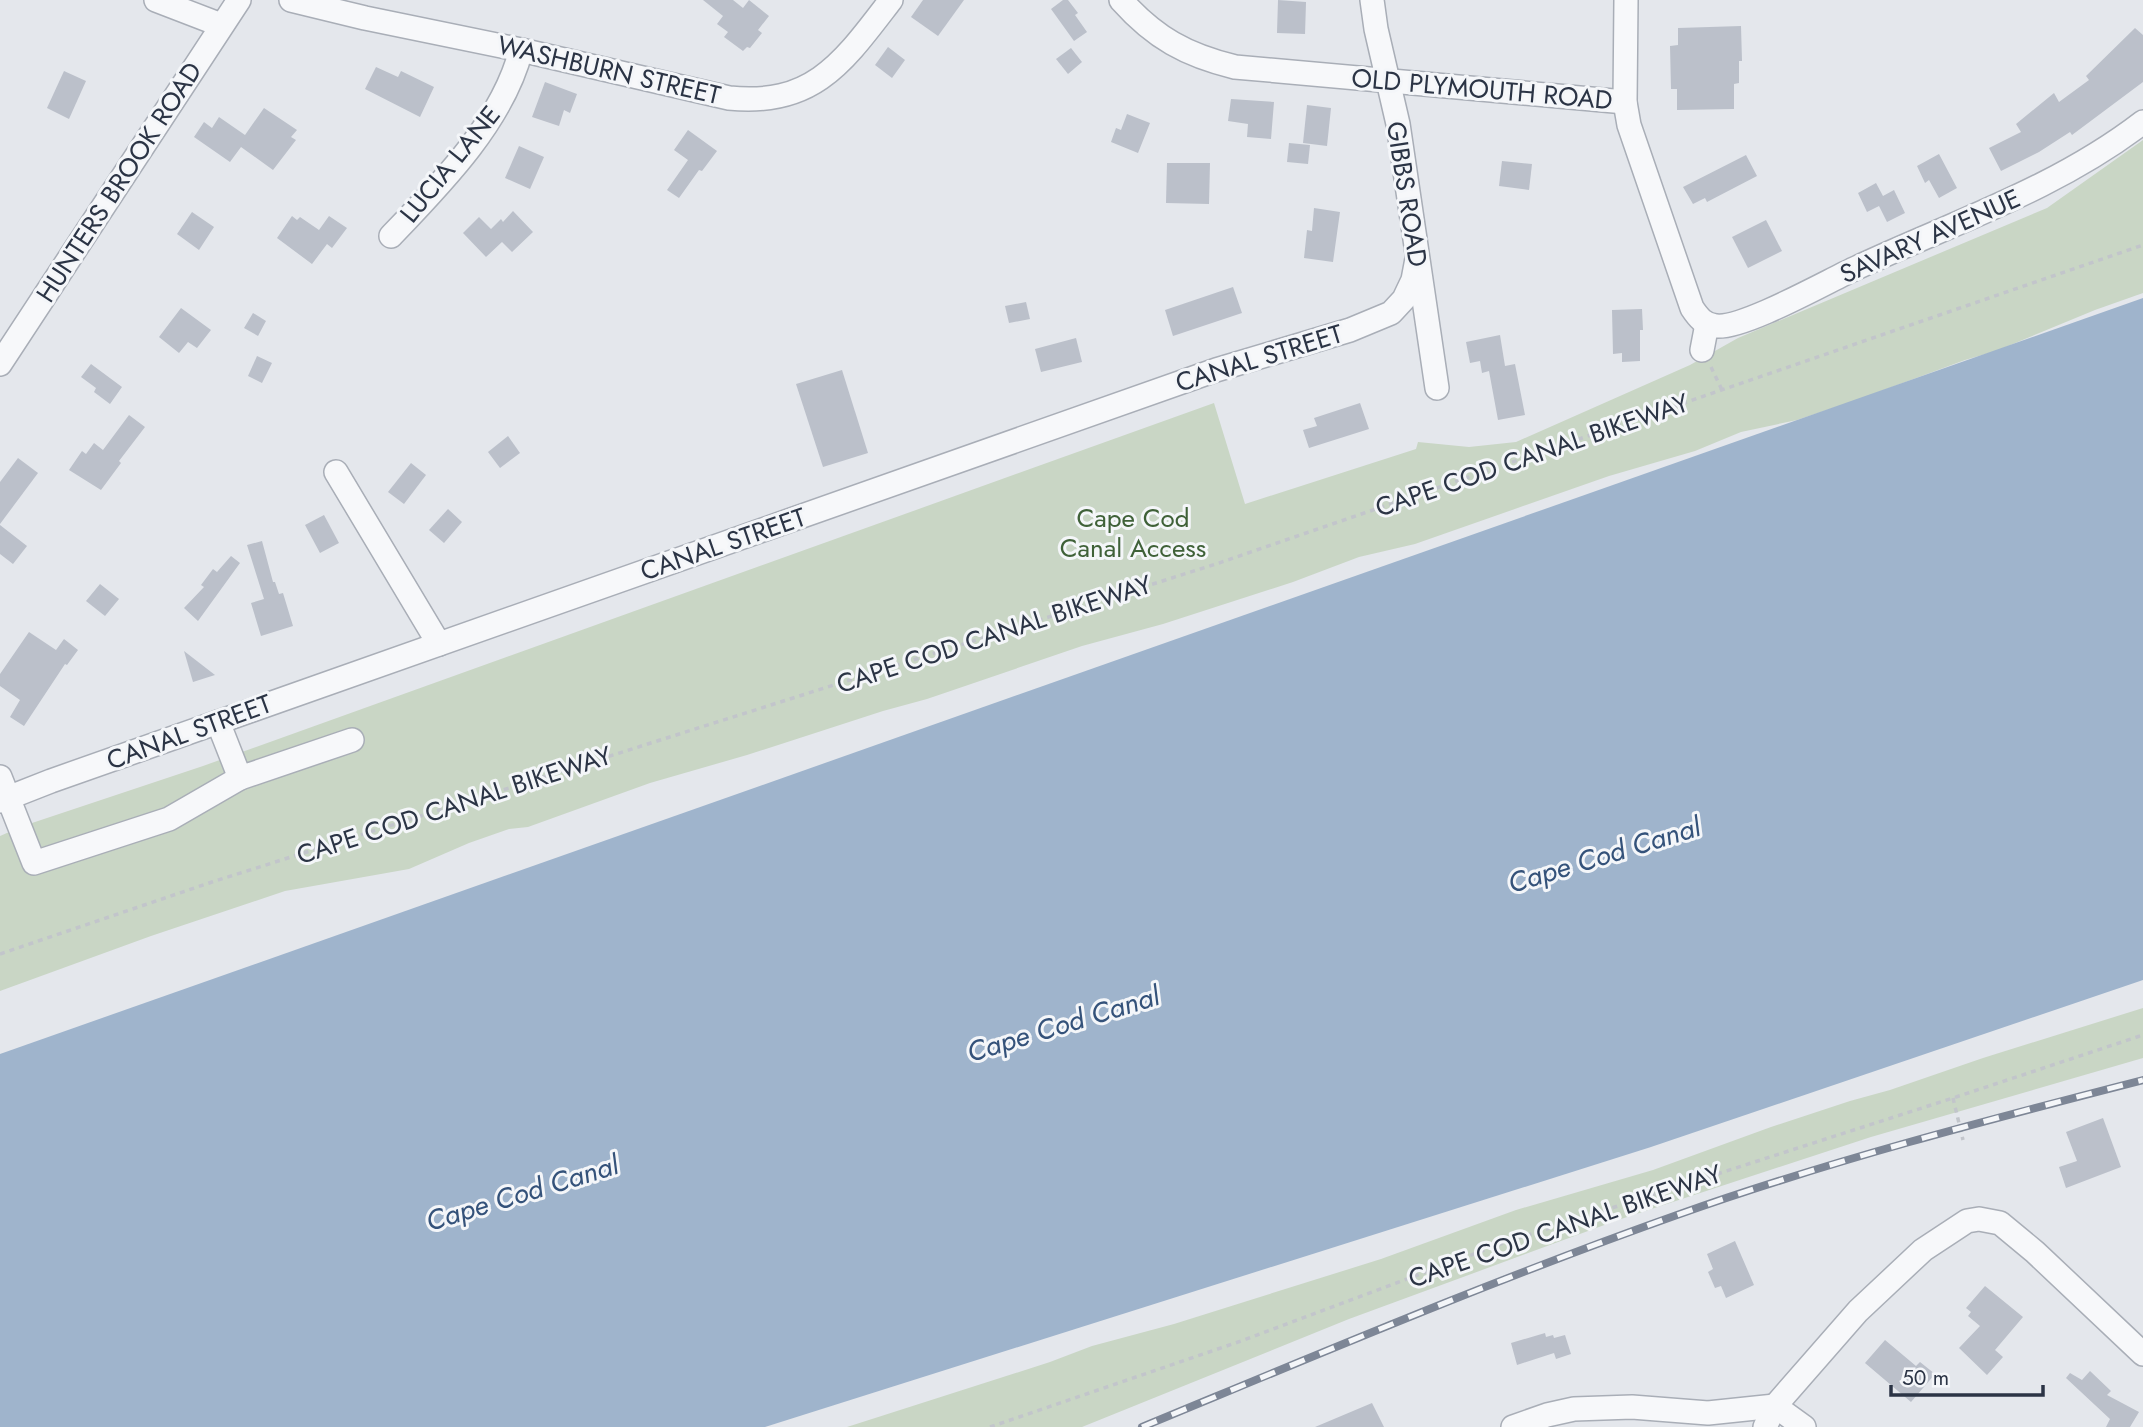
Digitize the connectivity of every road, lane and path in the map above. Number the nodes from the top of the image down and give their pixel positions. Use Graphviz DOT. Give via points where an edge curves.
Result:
graph roads {
  1 [pos="156,0"];
  2 [pos="239,0"];
  3 [pos="291,0"];
  4 [pos="891,0"];
  5 [pos="1121,0"];
  6 [pos="1373,0"];
  7 [pos="1626,0"];
  8 [pos="221,25"];
  9 [pos="521,50"];
  10 [pos="1387,80"];
  11 [pos="1625,102"];
  12 [pos="2143,122"];
  13 [pos="391,236"];
  14 [pos="2143,245"];
  15 [pos="1417,259"];
  16 [pos="1707,324"];
  17 [pos="1702,350"];
  18 [pos="0,364"];
  19 [pos="1437,388"];
  20 [pos="336,472"];
  21 [pos="439,644"];
  22 [pos="218,722"];
  23 [pos="352,740"];
  24 [pos="240,778"];
  25 [pos="2,792"];
  26 [pos="0,954"];
  27 [pos="2143,1035"];
  28 [pos="1953,1098"];
  29 [pos="1963,1140"];
  30 [pos="2143,1354"];
  31 [pos="1775,1406"];
  32 [pos="990,1427"];
  33 [pos="1513,1427"];
  34 [pos="1765,1427"];
  35 [pos="1804,1427"];
  1 -- 8 [label="street"];
  2 -- 8 [label="street, HUNTERS BROOK ROAD"];
  3 -- 9 [label="street, WASHBURN STREET"];
  4 -- 9 [label="street, WASHBURN STREET" via="831,71 803,89 768,99 729,97"];
  5 -- 10 [label="street, OLD PLYMOUTH ROAD" via="1155,33 1207,60 1265,71"];
  6 -- 10 [label="street, GIBBS ROAD"];
  7 -- 11 [label="street"];
  8 -- 18 [label="street, HUNTERS BROOK ROAD"];
  9 -- 13 [label="street, LUCIA LANE" via="511,82 485,126"];
  10 -- 11 [label="street, OLD PLYMOUTH ROAD"];
  10 -- 15 [label="street, GIBBS ROAD" via="1398,124"];
  11 -- 16 [label="street, OLD PLYMOUTH ROAD" via="1635,146 1692,308"];
  12 -- 16 [label="street, SAVARY AVENUE" via="2097,155 2003,204 1771,310 1730,325"];
  14 -- 26 [label="path, CAPE COD CANAL BIKEWAY" via="1216,564 358,835"];
  15 -- 19 [label="street, GIBBS ROAD"];
  15 -- 21 [label="street, CANAL STREET" via="1404,299 1391,313 1350,330 1216,370"];
  16 -- 17 [label="street"];
  20 -- 21 [label="street"];
  21 -- 22 [label="street, CANAL STREET"];
  22 -- 24 [label="street"];
  22 -- 25 [label="street, CANAL STREET"];
  23 -- 24 [label="street"];
  24 -- 25 [label="street" via="169,819 34,863"];
  27 -- 28 [label="path, CAPE COD CANAL BIKEWAY"];
  28 -- 29 [label="path"];
  28 -- 32 [label="path, CAPE COD CANAL BIKEWAY" via="1503,1243 1244,1340"];
  30 -- 31 [label="street" via="2000,1223 1979,1219 1967,1221 1923,1250 1858,1311"];
  31 -- 33 [label="street" via="1708,1413 1632,1407 1574,1409"];
  31 -- 34 [label="street"];
  31 -- 35 [label="street"];
}
